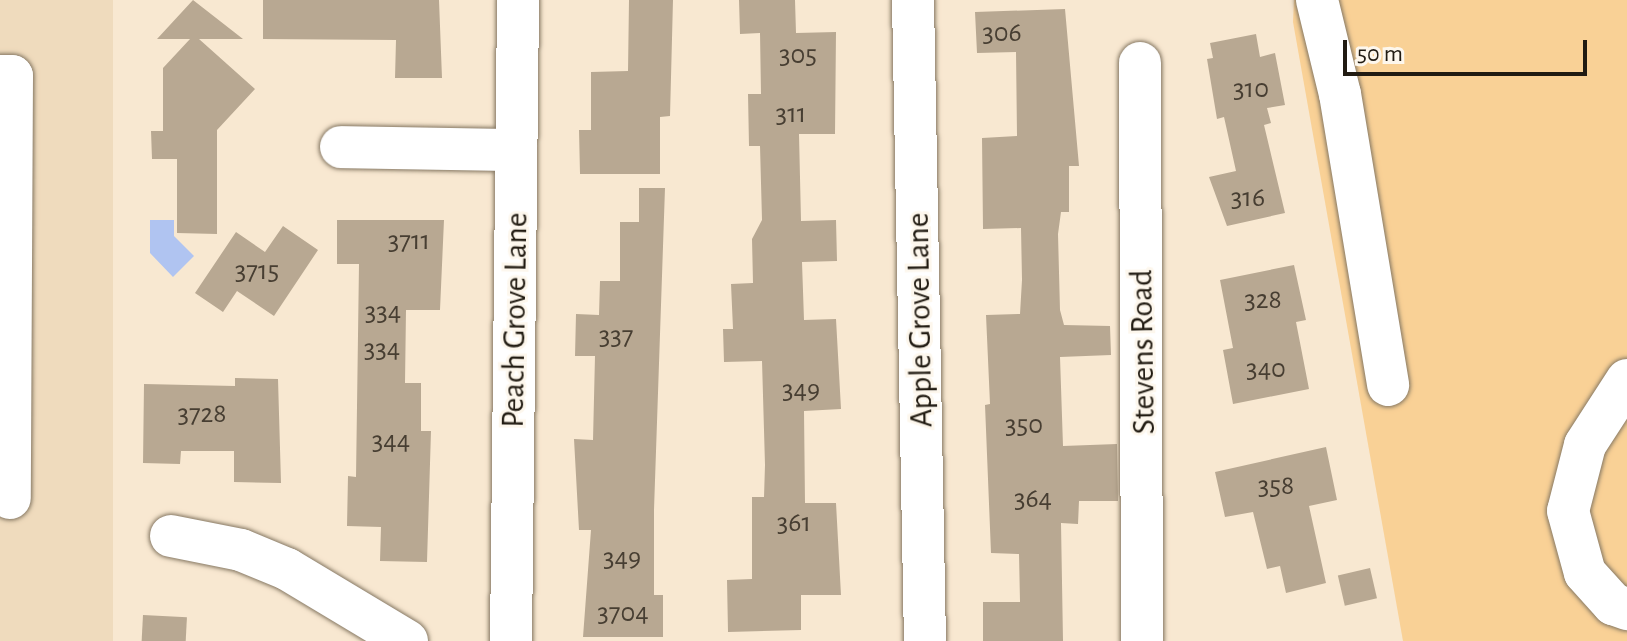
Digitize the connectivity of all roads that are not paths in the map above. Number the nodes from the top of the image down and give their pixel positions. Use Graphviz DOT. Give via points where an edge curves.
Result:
graph roads {
  1 [pos="518,0"];
  2 [pos="913,0"];
  3 [pos="1317,0"];
  4 [pos="1140,63"];
  5 [pos="0,76"];
  6 [pos="341,147"];
  7 [pos="516,150"];
  8 [pos="1627,380"];
  9 [pos="1388,385"];
  10 [pos="10,498"];
  11 [pos="171,536"];
  12 [pos="1627,609"];
  13 [pos="407,641"];
  14 [pos="511,641"];
  15 [pos="925,641"];
  16 [pos="1142,641"];
  1 -- 7 [label="street, Peach Grove Lane"];
  2 -- 15 [label="street, Apple Grove Lane"];
  3 -- 9 [label="street" via="1343,109"];
  4 -- 16 [label="street, Stevens Road"];
  5 -- 10 [label="street" via="12,76"];
  6 -- 7 [label="street"];
  7 -- 14 [label="street, Peach Grove Lane"];
  8 -- 12 [label="street" via="1585,445 1568,511 1585,573 1613,604"];
  11 -- 13 [label="street" via="241,550 287,569"];
}
